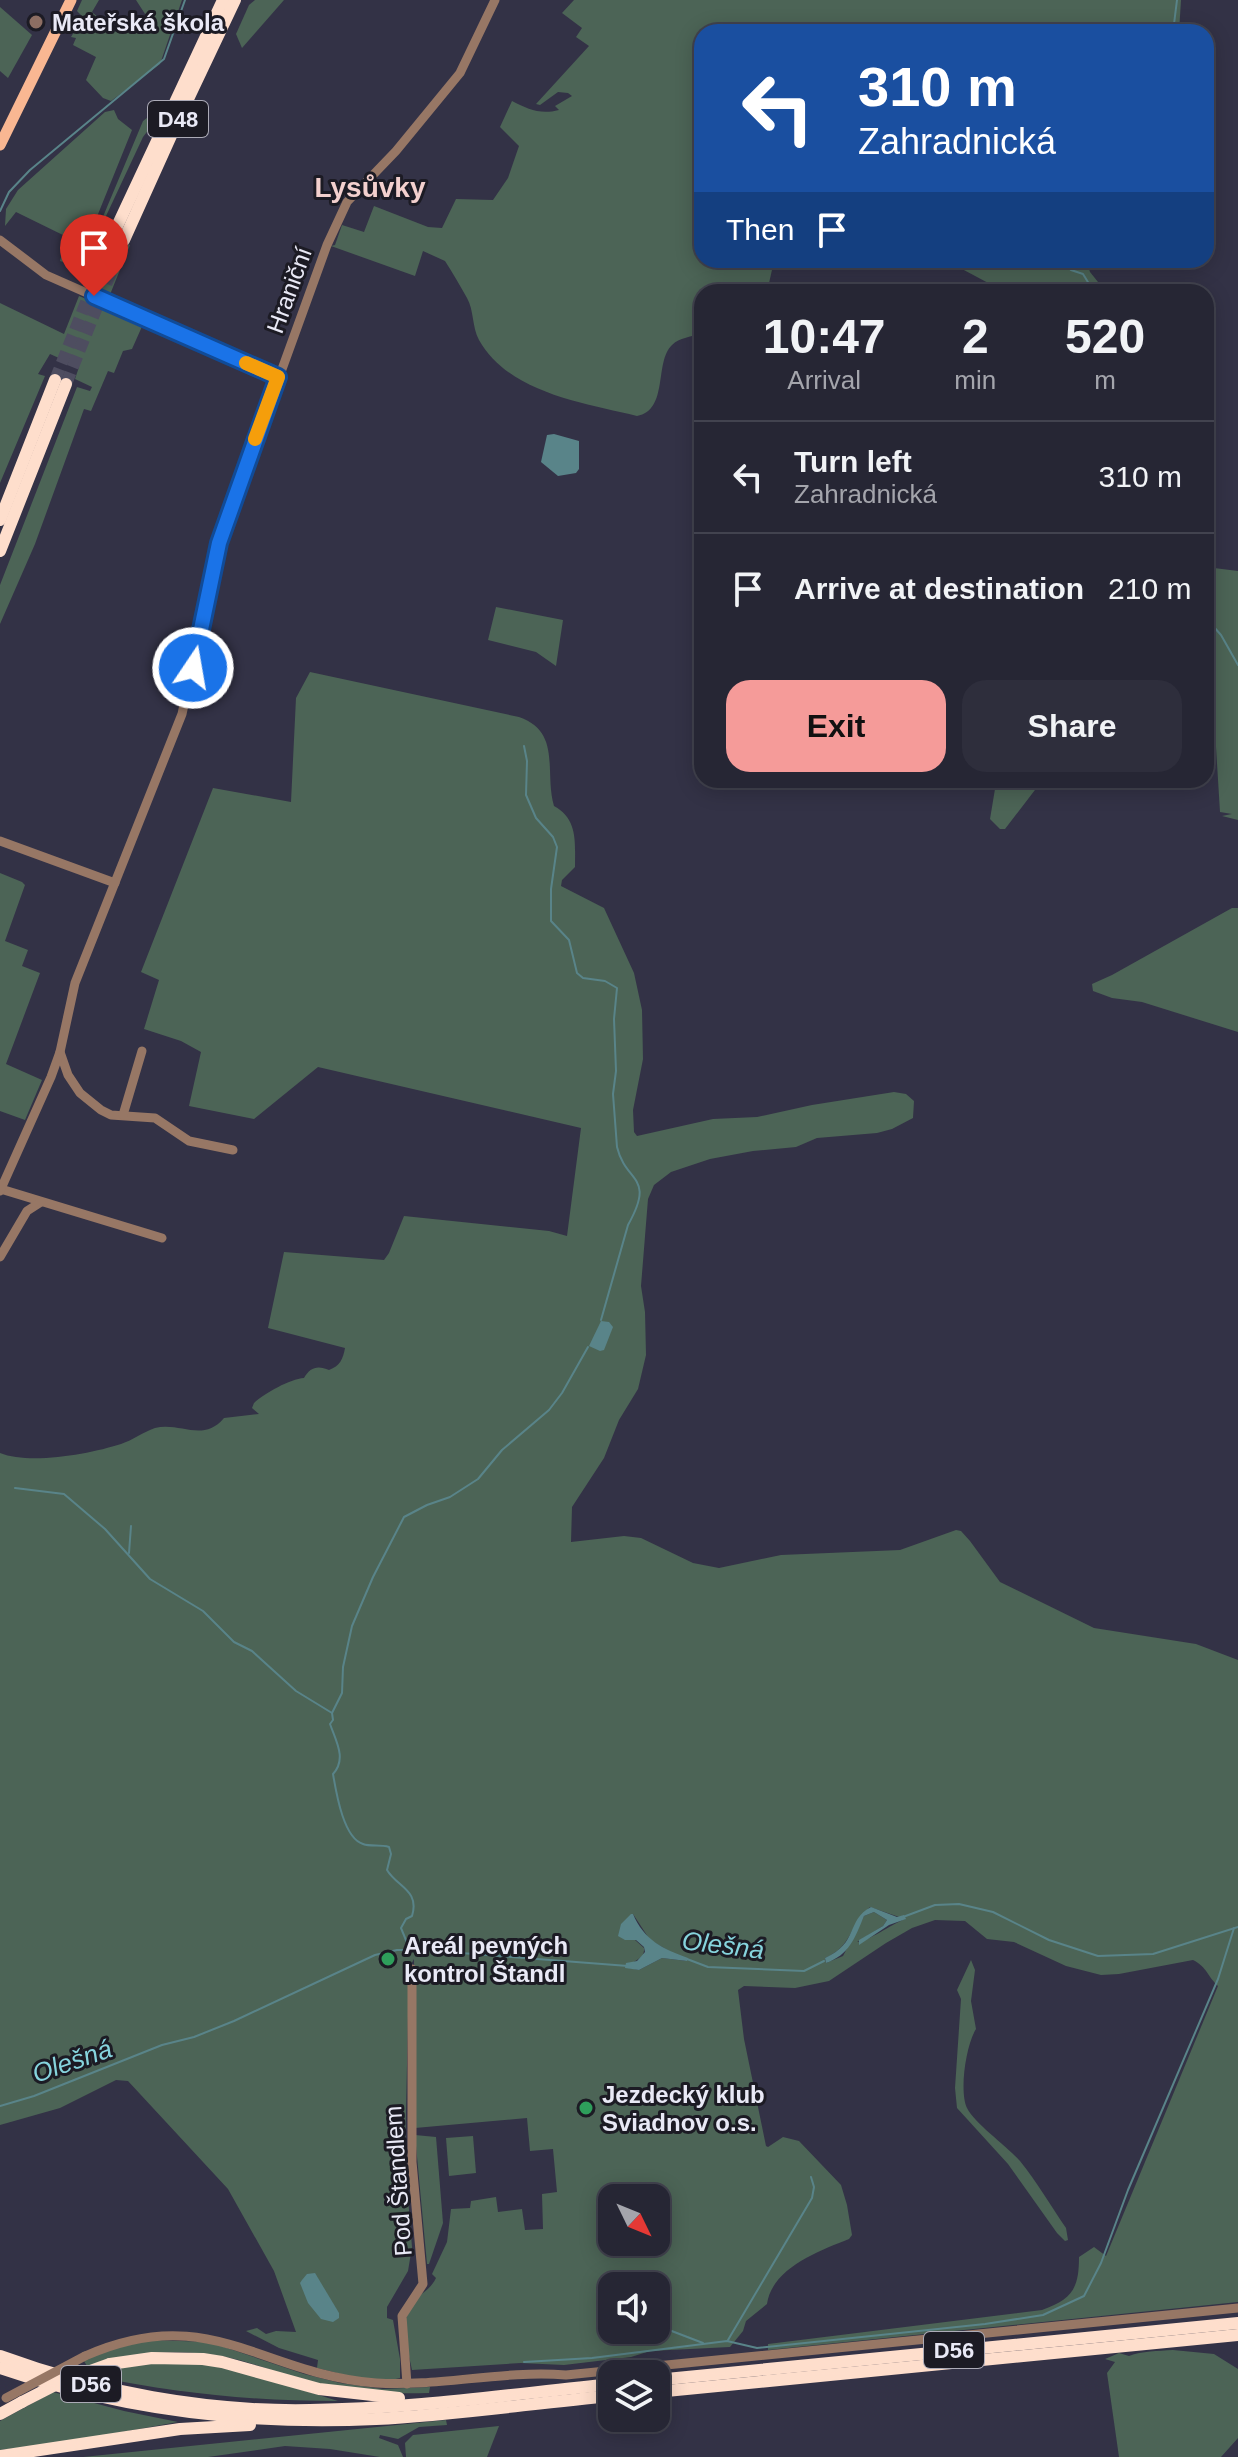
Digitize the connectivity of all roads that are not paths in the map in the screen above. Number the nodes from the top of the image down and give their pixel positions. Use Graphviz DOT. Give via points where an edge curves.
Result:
graph roads {
  1 [pos="71,0"];
  2 [pos="223,0"];
  3 [pos="235,0"];
  4 [pos="495,0"];
  5 [pos="0,145"];
  6 [pos="0,240"];
  7 [pos="278,377"];
  8 [pos="0,520"];
  9 [pos="0,551"];
  10 [pos="0,841"];
  11 [pos="115,883"];
  12 [pos="142,1051"];
  13 [pos="60,1052"];
  14 [pos="123,1115"];
  15 [pos="233,1150"];
  16 [pos="0,1190"];
  17 [pos="41,1202"];
  18 [pos="162,1238"];
  19 [pos="0,1257"];
  20 [pos="412,1969"];
  21 [pos="1238,2308"];
  22 [pos="1238,2323"];
  23 [pos="1238,2335"];
  24 [pos="0,2356"];
  25 [pos="0,2368"];
  26 [pos="670,2379"];
  27 [pos="407,2384"];
  28 [pos="598,2385"];
  29 [pos="670,2391"];
  30 [pos="478,2397"];
  31 [pos="598,2397"];
  32 [pos="3,2399"];
  33 [pos="0,2414"];
  34 [pos="309,2420"];
  35 [pos="0,2456"];
  1 -- 5 [label="main road"];
  2 -- 3 [label="highway, D48" via="119,238"];
  4 -- 7 [label="street, Hraniční" via="460,73 347,202"];
  6 -- 7 [label="street" via="46,275"];
  7 -- 11 [label="street, Hraniční" via="219,543 182,714"];
  8 -- 9 [label="highway" via="60,382"];
  10 -- 11 [label="street"];
  11 -- 13 [label="street, Hraniční" via="75,983"];
  12 -- 14 [label="street"];
  13 -- 14 [label="street" via="80,1093 101,1110"];
  13 -- 16 [label="street"];
  14 -- 15 [label="street" via="155,1118 189,1141"];
  16 -- 17 [label="street"];
  17 -- 18 [label="street"];
  17 -- 19 [label="street" via="27,1211"];
  20 -- 27 [label="street, Pod Štandlem" via="412,2162 423,2284 402,2316"];
  21 -- 27 [label="street" via="566,2375"];
  22 -- 26 [label="highway, D56"];
  23 -- 29 [label="highway, D56"];
  24 -- 30 [label="highway, D56" via="133,2394 250,2409 374,2407"];
  25 -- 34 [label="highway, D56" via="131,2404 236,2418"];
  27 -- 32 [label="street, bridge" via="336,2376 193,2335 136,2339 85,2356"];
  28 -- 30 [label="highway, D56"];
  30 -- 33 [label="highway, bridge" via="351,2394 182,2357 110,2364"];
  31 -- 34 [label="highway, D56" via="378,2419"];
  34 -- 35 [label="highway" via="180,2429"];
}
